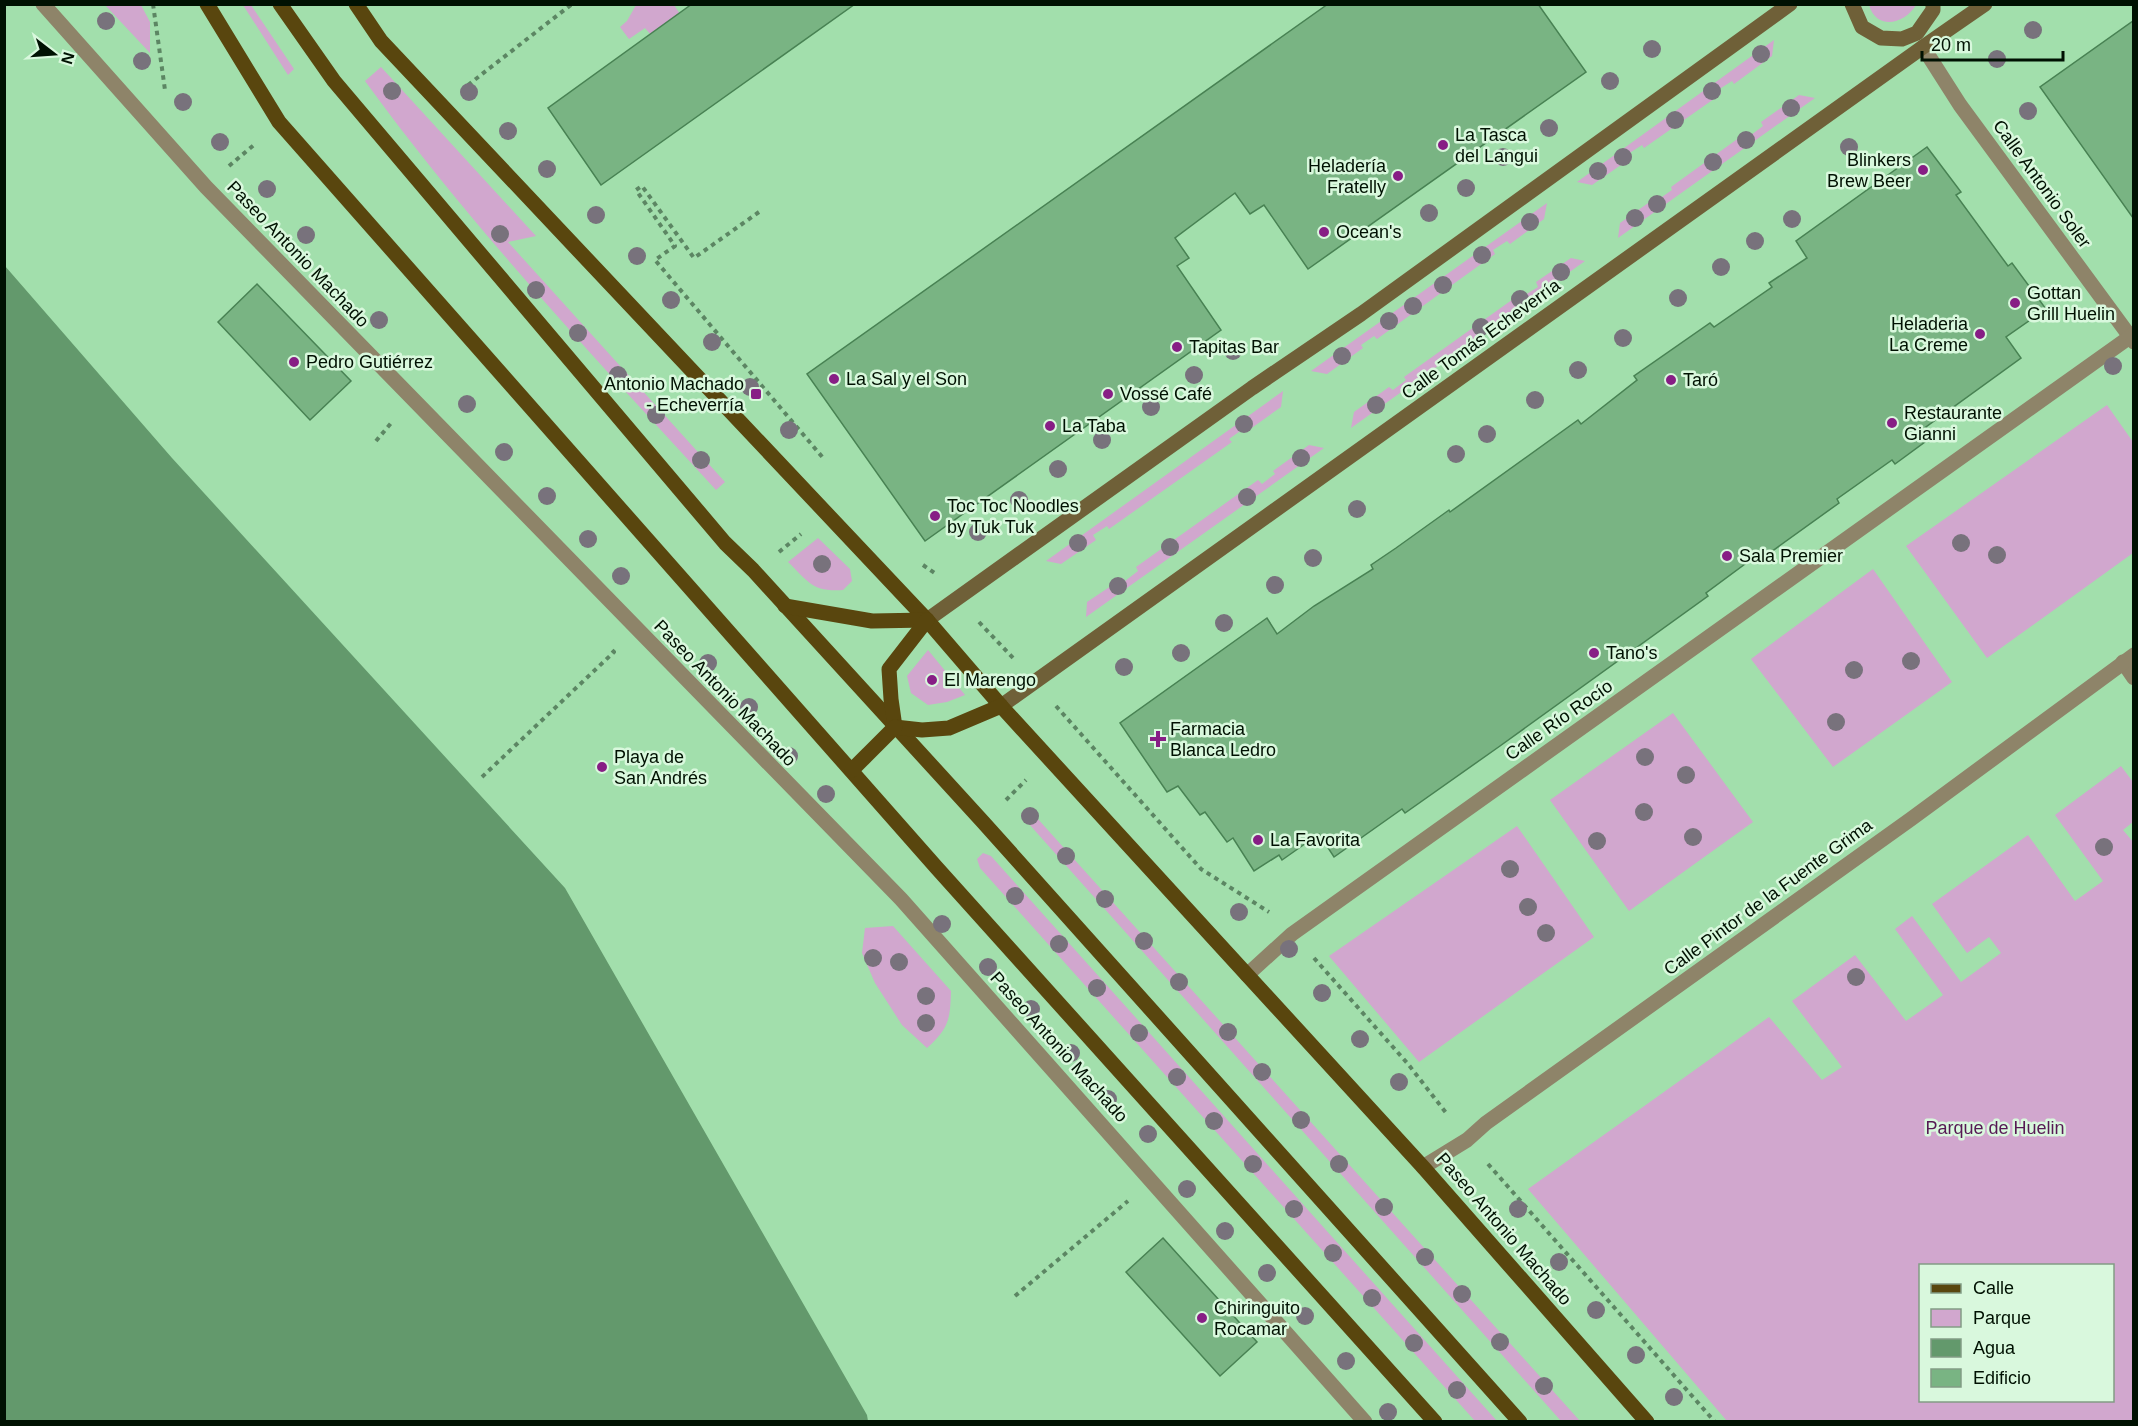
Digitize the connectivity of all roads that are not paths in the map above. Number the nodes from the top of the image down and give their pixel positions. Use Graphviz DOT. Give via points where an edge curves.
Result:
graph roads {
  1 [pos="43,4"];
  2 [pos="207,4"];
  3 [pos="280,4"];
  4 [pos="356,4"];
  5 [pos="1790,4"];
  6 [pos="1852,4"];
  7 [pos="1934,4"];
  8 [pos="1985,4"];
  9 [pos="1920,40"];
  10 [pos="2132,338"];
  11 [pos="785,606"];
  12 [pos="927,620"];
  13 [pos="2128,659"];
  14 [pos="2133,678"];
  15 [pos="1001,706"];
  16 [pos="896,727"];
  17 [pos="852,770"];
  18 [pos="1247,975"];
  19 [pos="1423,1167"];
  20 [pos="1365,1422"];
  21 [pos="1434,1422"];
  22 [pos="1520,1422"];
  23 [pos="1647,1422"];
  1 -- 20 [label="street, Paseo Antonio Machado" via="206,188 901,899"];
  2 -- 17 [label="main road, Paseo Antonio Machado" via="279,122"];
  3 -- 11 [label="main road" via="342,90 726,543"];
  4 -- 12 [label="main road, Paseo Antonio Machado" via="381,41"];
  5 -- 12 [label="street" via="1361,314"];
  6 -- 9 [label="street" via="1862,27 1881,38"];
  7 -- 9 [label="street"];
  8 -- 9 [label="street, Calle Tomás Echeverría"];
  9 -- 10 [label="street, Calle Antonio Soler" via="1960,105"];
  9 -- 15 [label="street, Calle Tomás Echeverría"];
  10 -- 18 [label="street, Calle Río Rocío" via="1292,934"];
  11 -- 12 [label="main road" via="872,621"];
  11 -- 16 [label="main road"];
  12 -- 15 [label="main road, Paseo Antonio Machado"];
  12 -- 16 [label="main road" via="890,669"];
  13 -- 14 [label="street"];
  13 -- 19 [label="street, Calle Pintor de la Fuente Grima" via="1467,1140"];
  15 -- 16 [label="main road" via="949,728"];
  15 -- 18 [label="main road, Paseo Antonio Machado"];
  16 -- 17 [label="main road"];
  16 -- 22 [label="main road"];
  17 -- 21 [label="main road, Paseo Antonio Machado"];
  18 -- 19 [label="main road, Paseo Antonio Machado"];
  19 -- 23 [label="main road, Paseo Antonio Machado"];
}
